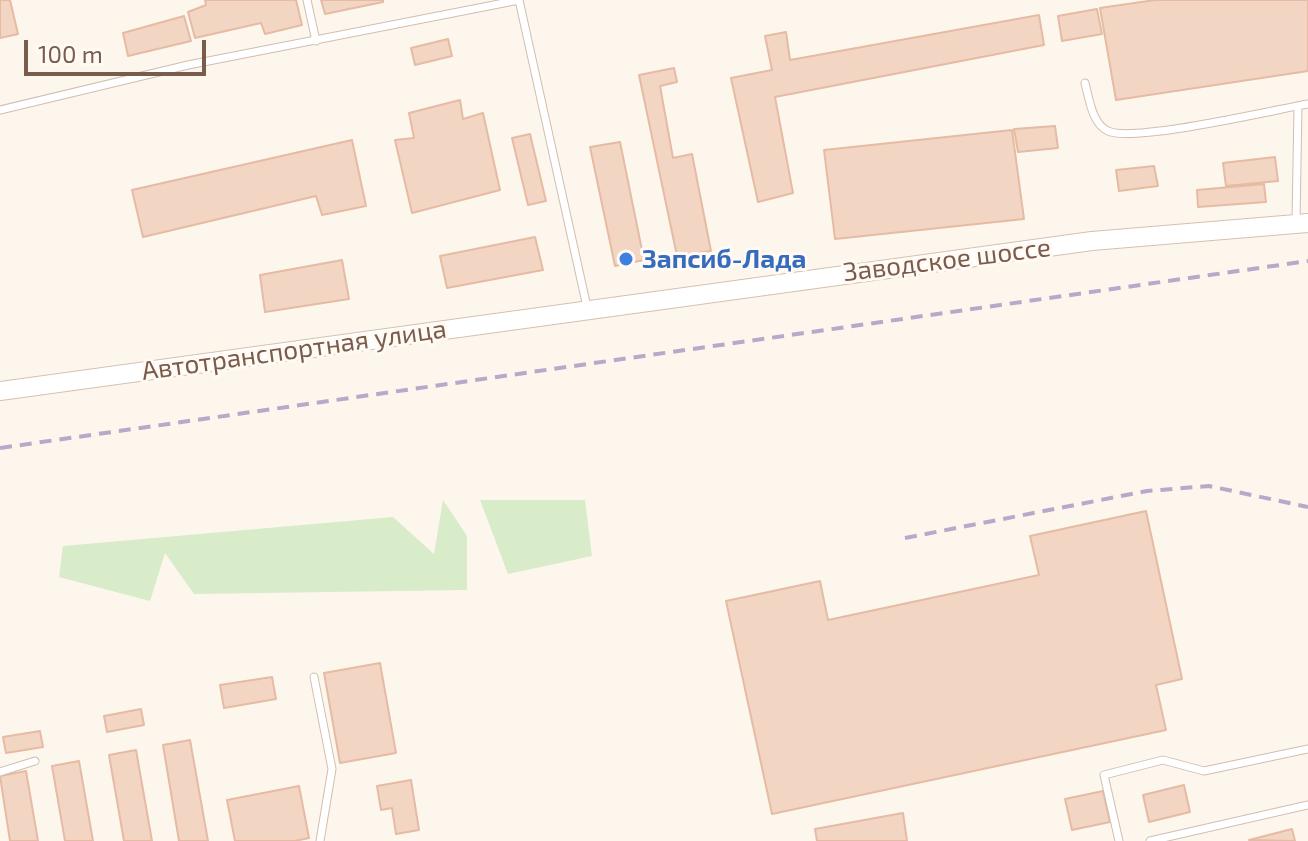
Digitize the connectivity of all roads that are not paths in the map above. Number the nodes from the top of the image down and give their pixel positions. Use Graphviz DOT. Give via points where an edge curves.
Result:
graph roads {
  1 [pos="307,0"];
  2 [pos="519,0"];
  3 [pos="316,41"];
  4 [pos="1085,83"];
  5 [pos="1308,104"];
  6 [pos="1298,106"];
  7 [pos="0,110"];
  8 [pos="1302,223"];
  9 [pos="587,310"];
  10 [pos="0,391"];
  11 [pos="314,677"];
  12 [pos="1308,749"];
  13 [pos="35,761"];
  14 [pos="0,772"];
  15 [pos="1308,805"];
  16 [pos="320,841"];
  17 [pos="1119,841"];
  18 [pos="1150,841"];
  1 -- 3 [label="lane"];
  2 -- 3 [label="lane"];
  2 -- 9 [label="lane"];
  3 -- 7 [label="lane"];
  4 -- 6 [label="lane" via="1096,121 1108,131 1137,135"];
  5 -- 6 [label="lane"];
  6 -- 8 [label="lane"];
  8 -- 9 [label="main road, Заводское шоссе" via="1092,241"];
  9 -- 10 [label="main road, Автотранспортная улица"];
  11 -- 16 [label="lane" via="332,769"];
  12 -- 17 [label="lane" via="1204,771 1163,760 1104,775"];
  13 -- 14 [label="lane"];
  15 -- 18 [label="lane"];
}
